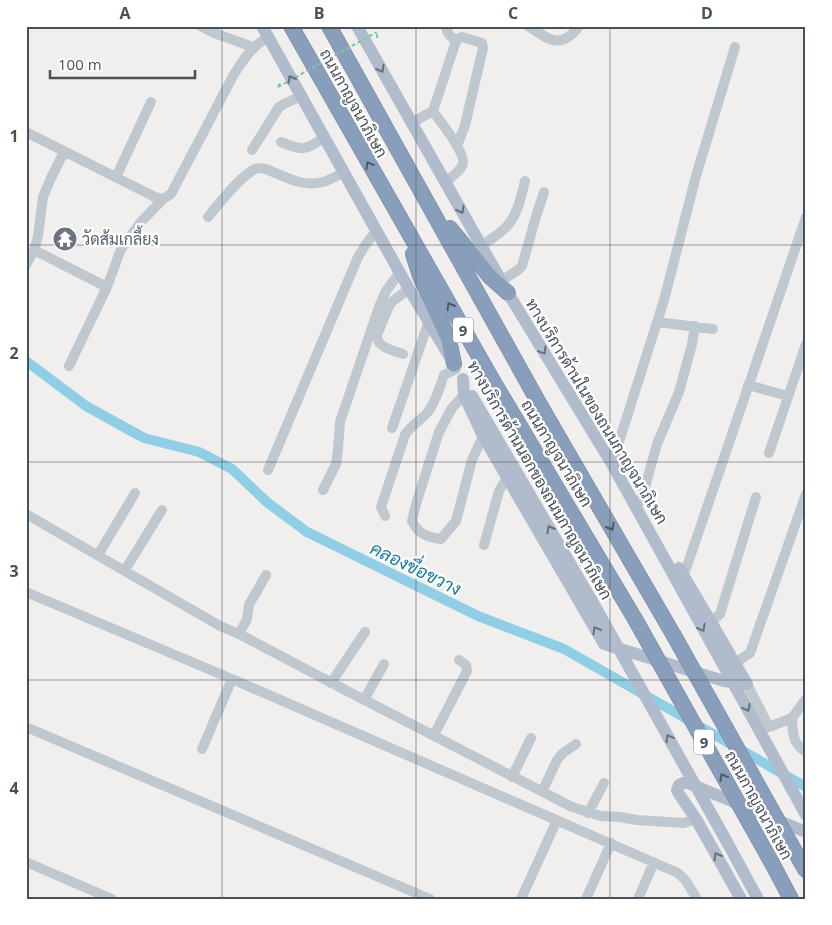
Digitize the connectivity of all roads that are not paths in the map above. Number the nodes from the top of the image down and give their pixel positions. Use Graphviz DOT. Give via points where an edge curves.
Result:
graph roads {
  1 [pos="201,26"];
  2 [pos="291,26"];
  3 [pos="329,26"];
  4 [pos="357,26"];
  5 [pos="446,26"];
  6 [pos="528,26"];
  7 [pos="579,26"];
  8 [pos="265,31"];
  9 [pos="456,41"];
  10 [pos="253,47"];
  11 [pos="735,47"];
  12 [pos="301,96"];
  13 [pos="151,102"];
  14 [pos="433,111"];
  15 [pos="411,123"];
  16 [pos="26,132"];
  17 [pos="324,137"];
  18 [pos="281,142"];
  19 [pos="457,146"];
  20 [pos="252,150"];
  21 [pos="64,152"];
  22 [pos="344,172"];
  23 [pos="116,177"];
  24 [pos="525,181"];
  25 [pos="445,183"];
  26 [pos="544,192"];
  27 [pos="424,196"];
  28 [pos="163,199"];
  29 [pos="208,217"];
  30 [pos="806,217"];
  31 [pos="377,230"];
  32 [pos="407,231"];
  33 [pos="802,239"];
  34 [pos="481,246"];
  35 [pos="34,250"];
  36 [pos="26,265"];
  37 [pos="400,272"];
  38 [pos="107,287"];
  39 [pos="504,287"];
  40 [pos="409,289"];
  41 [pos="429,321"];
  42 [pos="657,322"];
  43 [pos="695,326"];
  44 [pos="713,328"];
  45 [pos="806,344"];
  46 [pos="403,354"];
  47 [pos="69,366"];
  48 [pos="457,371"];
  49 [pos="748,385"];
  50 [pos="464,395"];
  51 [pos="788,396"];
  52 [pos="392,428"];
  53 [pos="483,436"];
  54 [pos="769,453"];
  55 [pos="612,464"];
  56 [pos="268,470"];
  57 [pos="508,476"];
  58 [pos="623,485"];
  59 [pos="323,490"];
  60 [pos="135,493"];
  61 [pos="806,494"];
  62 [pos="756,497"];
  63 [pos="638,505"];
  64 [pos="162,510"];
  65 [pos="26,514"];
  66 [pos="385,516"];
  67 [pos="484,545"];
  68 [pos="98,555"];
  69 [pos="125,570"];
  70 [pos="681,573"];
  71 [pos="266,575"];
  72 [pos="26,592"];
  73 [pos="712,622"];
  74 [pos="365,632"];
  75 [pos="239,634"];
  76 [pos="459,660"];
  77 [pos="735,663"];
  78 [pos="384,664"];
  79 [pos="232,679"];
  80 [pos="331,683"];
  81 [pos="747,684"];
  82 [pos="806,699"];
  83 [pos="364,700"];
  84 [pos="792,718"];
  85 [pos="26,727"];
  86 [pos="434,735"];
  87 [pos="531,738"];
  88 [pos="576,744"];
  89 [pos="202,749"];
  90 [pos="806,752"];
  91 [pos="512,777"];
  92 [pos="604,783"];
  93 [pos="542,792"];
  94 [pos="588,813"];
  95 [pos="806,815"];
  96 [pos="696,819"];
  97 [pos="557,820"];
  98 [pos="806,832"];
  99 [pos="611,843"];
  100 [pos="26,862"];
  101 [pos="654,862"];
  102 [pos="806,871"];
  103 [pos="112,899"];
  104 [pos="430,899"];
  105 [pos="522,899"];
  106 [pos="586,899"];
  107 [pos="638,899"];
  108 [pos="697,899"];
  109 [pos="741,899"];
  110 [pos="758,899"];
  111 [pos="791,899"];
  1 -- 10 [label="street"];
  32 -- 2 [label="highway, ถนนกาญจนาภิเษก / 9, one-way"];
  3 -- 27 [label="highway, ถนนกาญจนาภิเษก / 9"];
  4 -- 15 [label="main road, ทางบริการด้านในของถนนกาญจนาภิเษก, one-way"];
  5 -- 9 [label="street" via="446,31"];
  6 -- 7 [label="street" via="548,39 558,41 567,39"];
  8 -- 10 [label="street"];
  12 -- 8 [label="main road, ทางบริการด้านนอกของถนนกาญจนาภิเษก, one-way"];
  9 -- 14 [label="street"];
  9 -- 19 [label="street" via="462,37 482,43 483,48"];
  10 -- 28 [label="street" via="233,76 171,194"];
  11 -- 42 [label="street"];
  12 -- 17 [label="main road, ทางบริการด้านนอกของถนนกาญจนาภิเษก"];
  12 -- 20 [label="street" via="279,107"];
  13 -- 23 [label="street"];
  14 -- 15 [label="street"];
  14 -- 19 [label="street"];
  15 -- 25 [label="main road, ทางบริการด้านในของถนนกาญจนาภิเษก"];
  16 -- 21 [label="street"];
  17 -- 18 [label="street" via="303,149"];
  17 -- 22 [label="main road, ทางบริการด้านนอกของถนนกาญจนาภิเษก"];
  19 -- 25 [label="street" via="464,162"];
  21 -- 23 [label="street"];
  21 -- 35 [label="street" via="43,197"];
  22 -- 29 [label="street" via="324,182 305,184 266,169 252,170"];
  22 -- 31 [label="main road, ทางบริการด้านนอกของถนนกาญจนาภิเษก"];
  23 -- 28 [label="street"];
  24 -- 34 [label="street" via="515,214 507,227"];
  25 -- 34 [label="main road, ทางบริการด้านในของถนนกาญจนาภิเษก, one-way"];
  26 -- 39 [label="street" via="522,266"];
  27 -- 39 [label="highway" via="490,277"];
  27 -- 102 [label="highway, ถนนกาญจนาภิเษก / 9, one-way, bridge"];
  28 -- 38 [label="street" via="121,249"];
  30 -- 33 [label="street"];
  31 -- 37 [label="main road, ทางบริการด้านนอกของถนนกาญจนาภิเษก"];
  31 -- 56 [label="street" via="358,256"];
  32 -- 48 [label="highway" via="420,276 449,340"];
  111 -- 32 [label="highway, ถนนกาญจนาภิเษก / 9, one-way, bridge" via="635,619"];
  33 -- 49 [label="street"];
  34 -- 39 [label="main road, ทางบริการด้านในของถนนกาญจนาภิเษก"];
  35 -- 36 [label="street"];
  35 -- 38 [label="street"];
  37 -- 40 [label="main road, ทางบริการด้านนอกของถนนกาญจนาภิเษก"];
  37 -- 59 [label="street" via="379,307 340,422 336,464"];
  38 -- 47 [label="street"];
  39 -- 55 [label="main road, ทางบริการด้านในของถนนกาญจนาภิเษก, one-way"];
  40 -- 41 [label="main road, ทางบริการด้านนอกของถนนกาญจนาภิเษก"];
  40 -- 46 [label="street" via="389,306 377,335 381,346"];
  41 -- 48 [label="main road, ทางบริการด้านนอกของถนนกาญจนาภิเษก"];
  41 -- 52 [label="street"];
  42 -- 43 [label="street"];
  42 -- 55 [label="street"];
  43 -- 44 [label="street"];
  43 -- 63 [label="street" via="679,392 657,444"];
  45 -- 51 [label="street"];
  48 -- 50 [label="main road"];
  48 -- 66 [label="street" via="444,375 427,413 405,435 381,506"];
  110 -- 48 [label="main road, ทางบริการด้านนอกของถนนกาญจนาภิเษก, one-way, bridge" via="592,601"];
  49 -- 51 [label="street"];
  49 -- 70 [label="street" via="686,569"];
  50 -- 53 [label="main road"];
  50 -- 53 [label="street" via="446,418 433,448 412,520 418,531 441,539 456,521 472,460"];
  51 -- 54 [label="street"];
  53 -- 57 [label="main road"];
  55 -- 58 [label="main road, ทางบริการด้านในของถนนกาญจนาภิเษก"];
  57 -- 67 [label="street" via="499,491"];
  81 -- 57 [label="main road, one-way" via="724,681 604,644"];
  58 -- 63 [label="main road"];
  58 -- 95 [label="main road, ทางบริการด้านในของถนนกาญจนาภิเษก, one-way, bridge"];
  60 -- 68 [label="street"];
  61 -- 77 [label="street" via="750,653"];
  62 -- 73 [label="street" via="720,614"];
  63 -- 70 [label="main road"];
  64 -- 69 [label="street"];
  65 -- 68 [label="street"];
  68 -- 69 [label="street"];
  69 -- 75 [label="street"];
  70 -- 73 [label="main road"];
  71 -- 75 [label="street" via="249,605 247,619"];
  72 -- 79 [label="street"];
  73 -- 77 [label="main road"];
  74 -- 80 [label="street"];
  75 -- 80 [label="street"];
  76 -- 86 [label="street" via="466,665 467,672"];
  77 -- 81 [label="main road"];
  78 -- 83 [label="street"];
  79 -- 89 [label="street"];
  79 -- 97 [label="street"];
  80 -- 83 [label="street"];
  81 -- 84 [label="street" via="769,727"];
  82 -- 84 [label="street"];
  83 -- 86 [label="street"];
  84 -- 90 [label="street" via="793,736"];
  85 -- 104 [label="street"];
  86 -- 91 [label="street"];
  87 -- 91 [label="street"];
  88 -- 93 [label="street" via="557,760"];
  91 -- 93 [label="street"];
  92 -- 94 [label="street"];
  93 -- 94 [label="street"];
  94 -- 96 [label="street" via="637,820 684,822"];
  96 -- 98 [label="main road" via="677,790 682,783"];
  109 -- 96 [label="main road, one-way"];
  97 -- 99 [label="street"];
  97 -- 105 [label="street"];
  99 -- 101 [label="street"];
  99 -- 106 [label="street"];
  100 -- 103 [label="street"];
  101 -- 107 [label="street"];
  101 -- 108 [label="street" via="678,873"];
}
